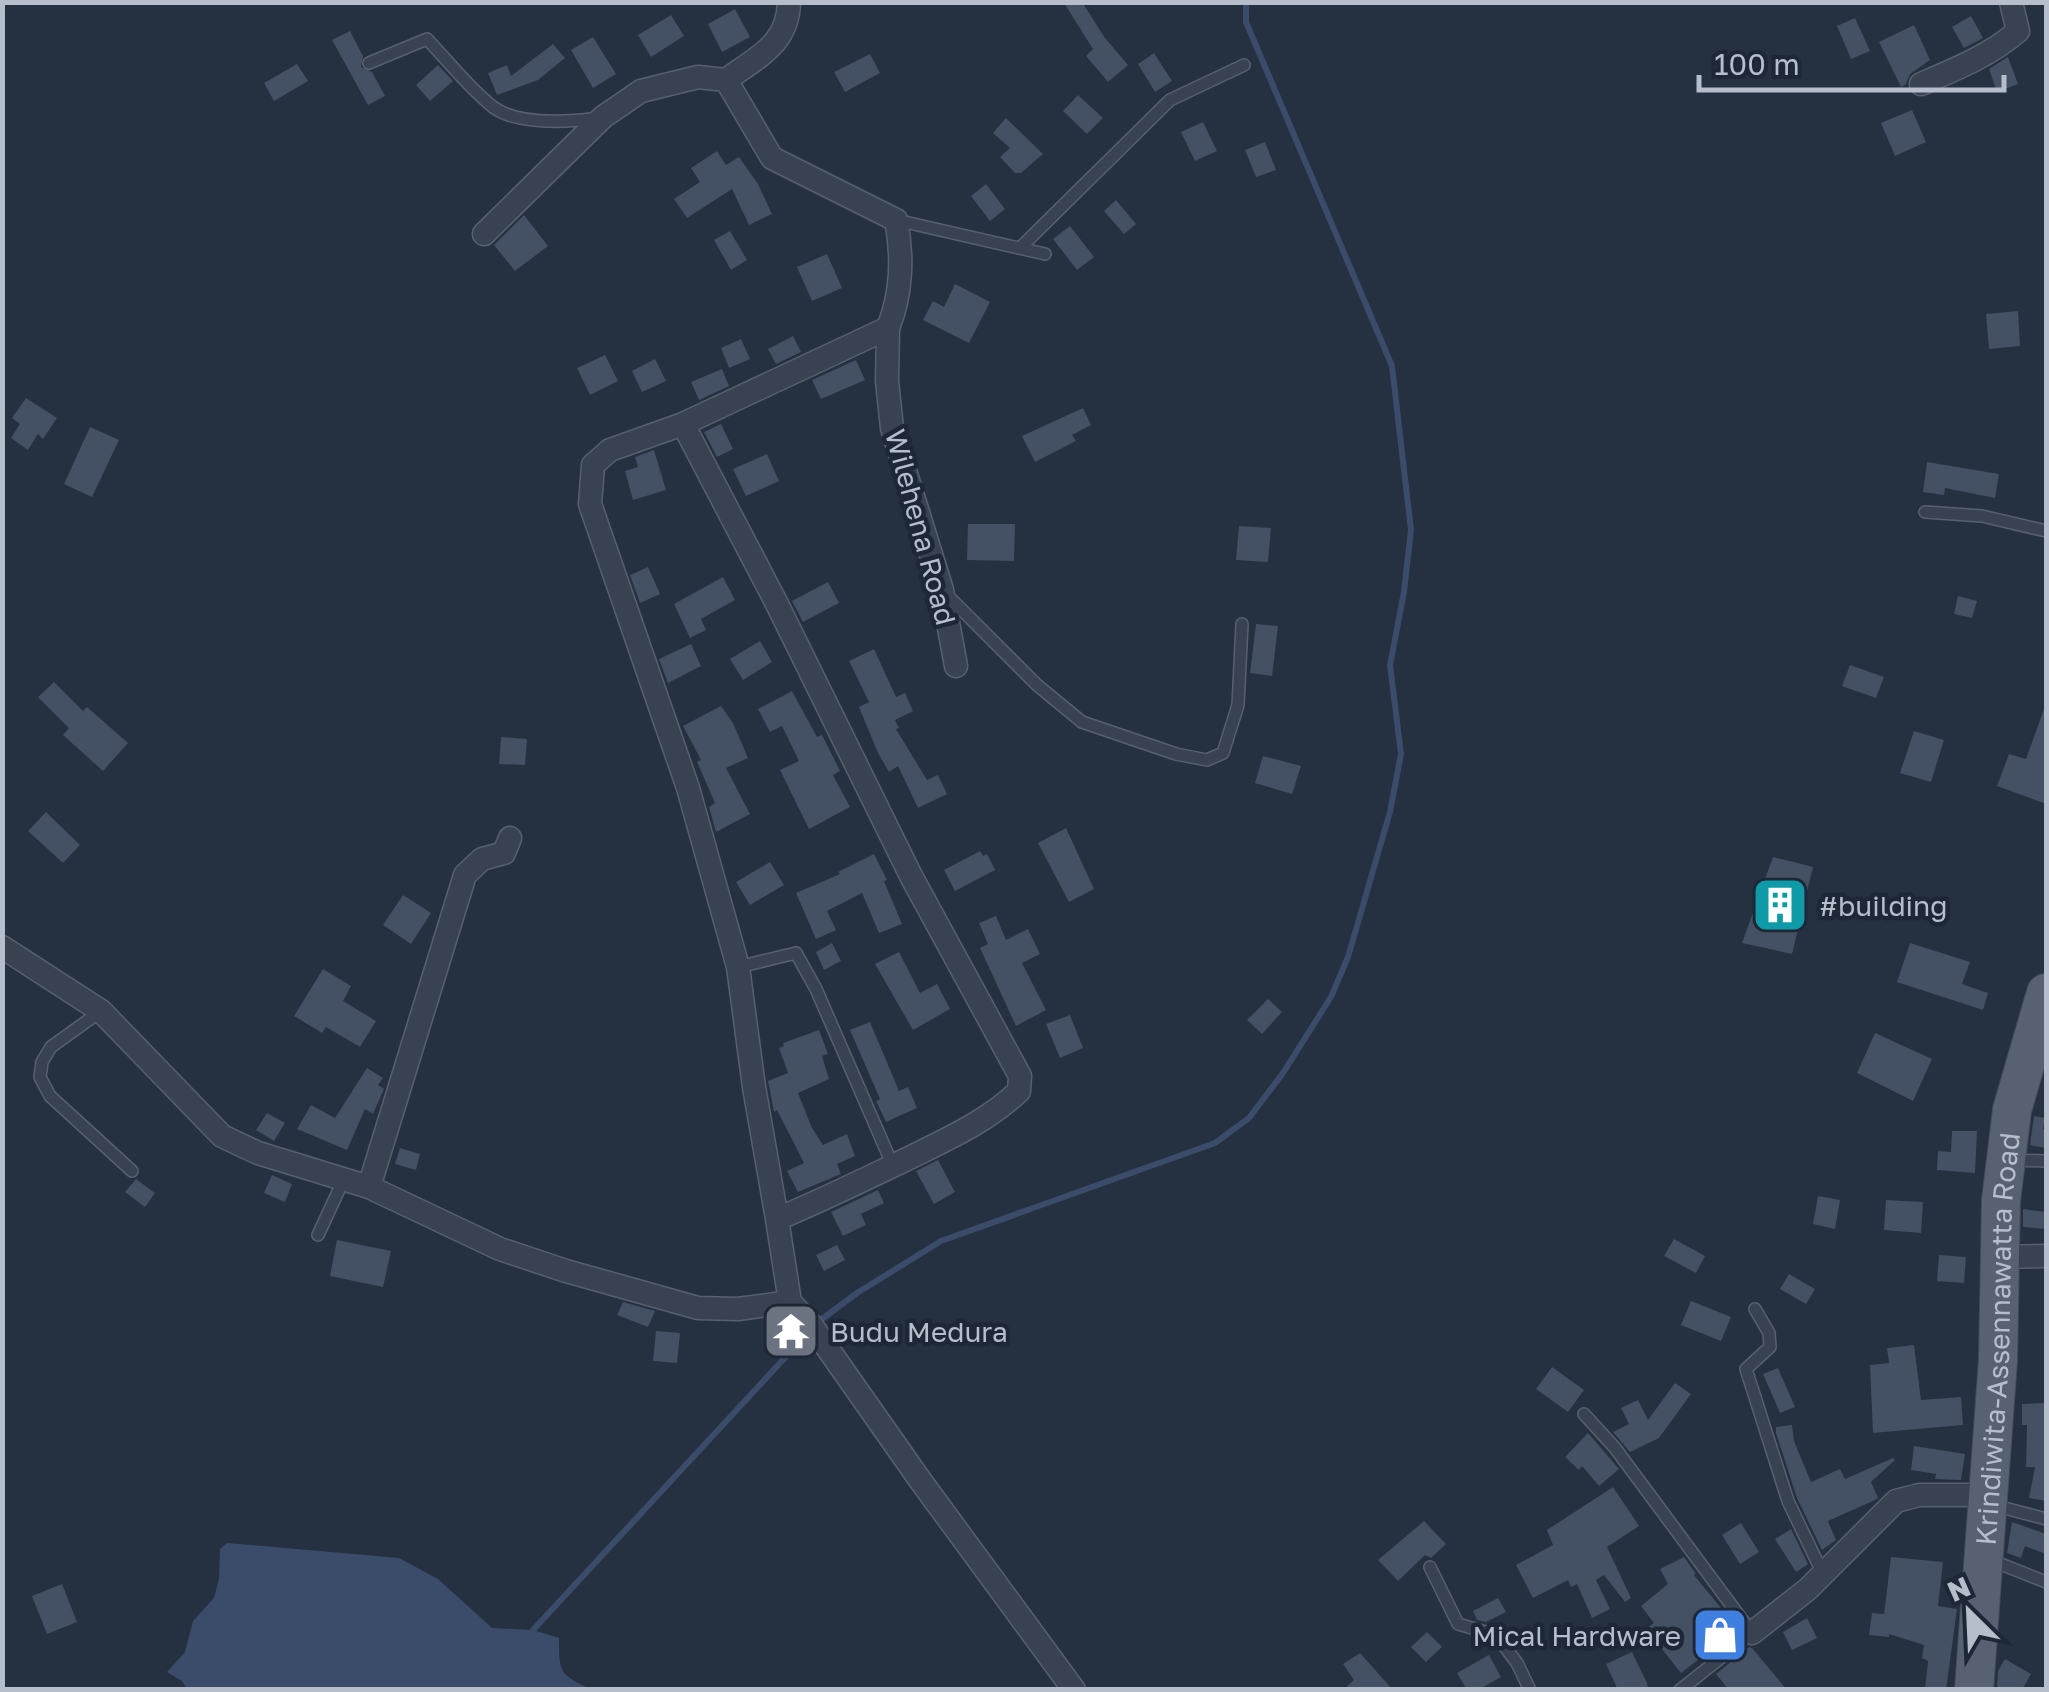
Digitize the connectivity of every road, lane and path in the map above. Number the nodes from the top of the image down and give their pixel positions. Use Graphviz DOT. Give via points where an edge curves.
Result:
graph roads {
  1 [pos="789,2"];
  2 [pos="2011,2"];
  3 [pos="370,63"];
  4 [pos="1244,64"];
  5 [pos="726,80"];
  6 [pos="1921,84"];
  7 [pos="603,118"];
  8 [pos="896,220"];
  9 [pos="484,234"];
  10 [pos="1020,248"];
  11 [pos="1045,254"];
  12 [pos="888,328"];
  13 [pos="684,424"];
  14 [pos="1924,512"];
  15 [pos="2046,531"];
  16 [pos="942,590"];
  17 [pos="1242,624"];
  18 [pos="956,666"];
  19 [pos="510,838"];
  20 [pos="2,948"];
  21 [pos="738,967"];
  22 [pos="2046,993"];
  23 [pos="102,1011"];
  24 [pos="2040,1032"];
  25 [pos="2006,1160"];
  26 [pos="2046,1161"];
  27 [pos="893,1166"];
  28 [pos="132,1171"];
  29 [pos="344,1179"];
  30 [pos="370,1187"];
  31 [pos="776,1219"];
  32 [pos="318,1235"];
  33 [pos="2046,1256"];
  34 [pos="2000,1257"];
  35 [pos="790,1302"];
  36 [pos="1754,1308"];
  37 [pos="1584,1414"];
  38 [pos="1989,1499"];
  39 [pos="2046,1519"];
  40 [pos="1984,1558"];
  41 [pos="1430,1567"];
  42 [pos="1823,1574"];
  43 [pos="2046,1582"];
  44 [pos="1752,1633"];
  45 [pos="1074,1690"];
  46 [pos="1530,1690"];
  47 [pos="1680,1690"];
  48 [pos="1974,1690"];
  1 -- 5 [label="street" via="778,40"];
  2 -- 6 [label="street" via="2018,32"];
  3 -- 7 [label="lane" via="427,40 494,108 516,117"];
  4 -- 10 [label="lane" via="1170,100"];
  5 -- 7 [label="street" via="698,77 641,91"];
  5 -- 8 [label="street" via="772,158"];
  7 -- 9 [label="street"];
  8 -- 10 [label="lane"];
  8 -- 12 [label="street, Wilehena Road" via="902,250"];
  10 -- 11 [label="lane"];
  12 -- 13 [label="street"];
  12 -- 16 [label="street, Wilehena Road" via="892,428"];
  13 -- 21 [label="street" via="610,450 593,464 590,504 688,788"];
  13 -- 27 [label="street" via="911,876 1020,1076 1020,1090 1004,1106"];
  14 -- 15 [label="lane"];
  16 -- 17 [label="lane" via="1082,722 1207,760 1223,752 1238,705"];
  16 -- 18 [label="street, Wilehena Road"];
  19 -- 30 [label="street" via="504,854 482,859 465,875"];
  20 -- 23 [label="street"];
  21 -- 27 [label="lane" via="796,953"];
  21 -- 31 [label="street"];
  22 -- 24 [label="main road, Krindiwita-Assennawatta Road"];
  23 -- 28 [label="lane" via="51,1047 40,1077 50,1096"];
  23 -- 29 [label="street" via="222,1136"];
  24 -- 25 [label="main road, Krindiwita-Assennawatta Road" via="2012,1110"];
  25 -- 26 [label="lane"];
  25 -- 34 [label="main road, Krindiwita-Assennawatta Road"];
  27 -- 31 [label="street"];
  29 -- 30 [label="street"];
  29 -- 32 [label="lane"];
  30 -- 35 [label="street" via="500,1249 698,1308"];
  31 -- 35 [label="street"];
  33 -- 34 [label="street"];
  34 -- 38 [label="main road, Krindiwita-Assennawatta Road"];
  35 -- 45 [label="street"];
  36 -- 42 [label="lane" via="1770,1347 1746,1369 1788,1501"];
  37 -- 44 [label="lane"];
  38 -- 39 [label="lane"];
  38 -- 40 [label="main road, Krindiwita-Assennawatta Road"];
  38 -- 42 [label="street" via="1920,1495 1896,1501"];
  40 -- 43 [label="lane"];
  40 -- 48 [label="main road, Krindiwita-Assennawatta Road"];
  41 -- 46 [label="lane" via="1458,1624 1496,1636"];
  42 -- 44 [label="street"];
  44 -- 47 [label="lane"];
}
